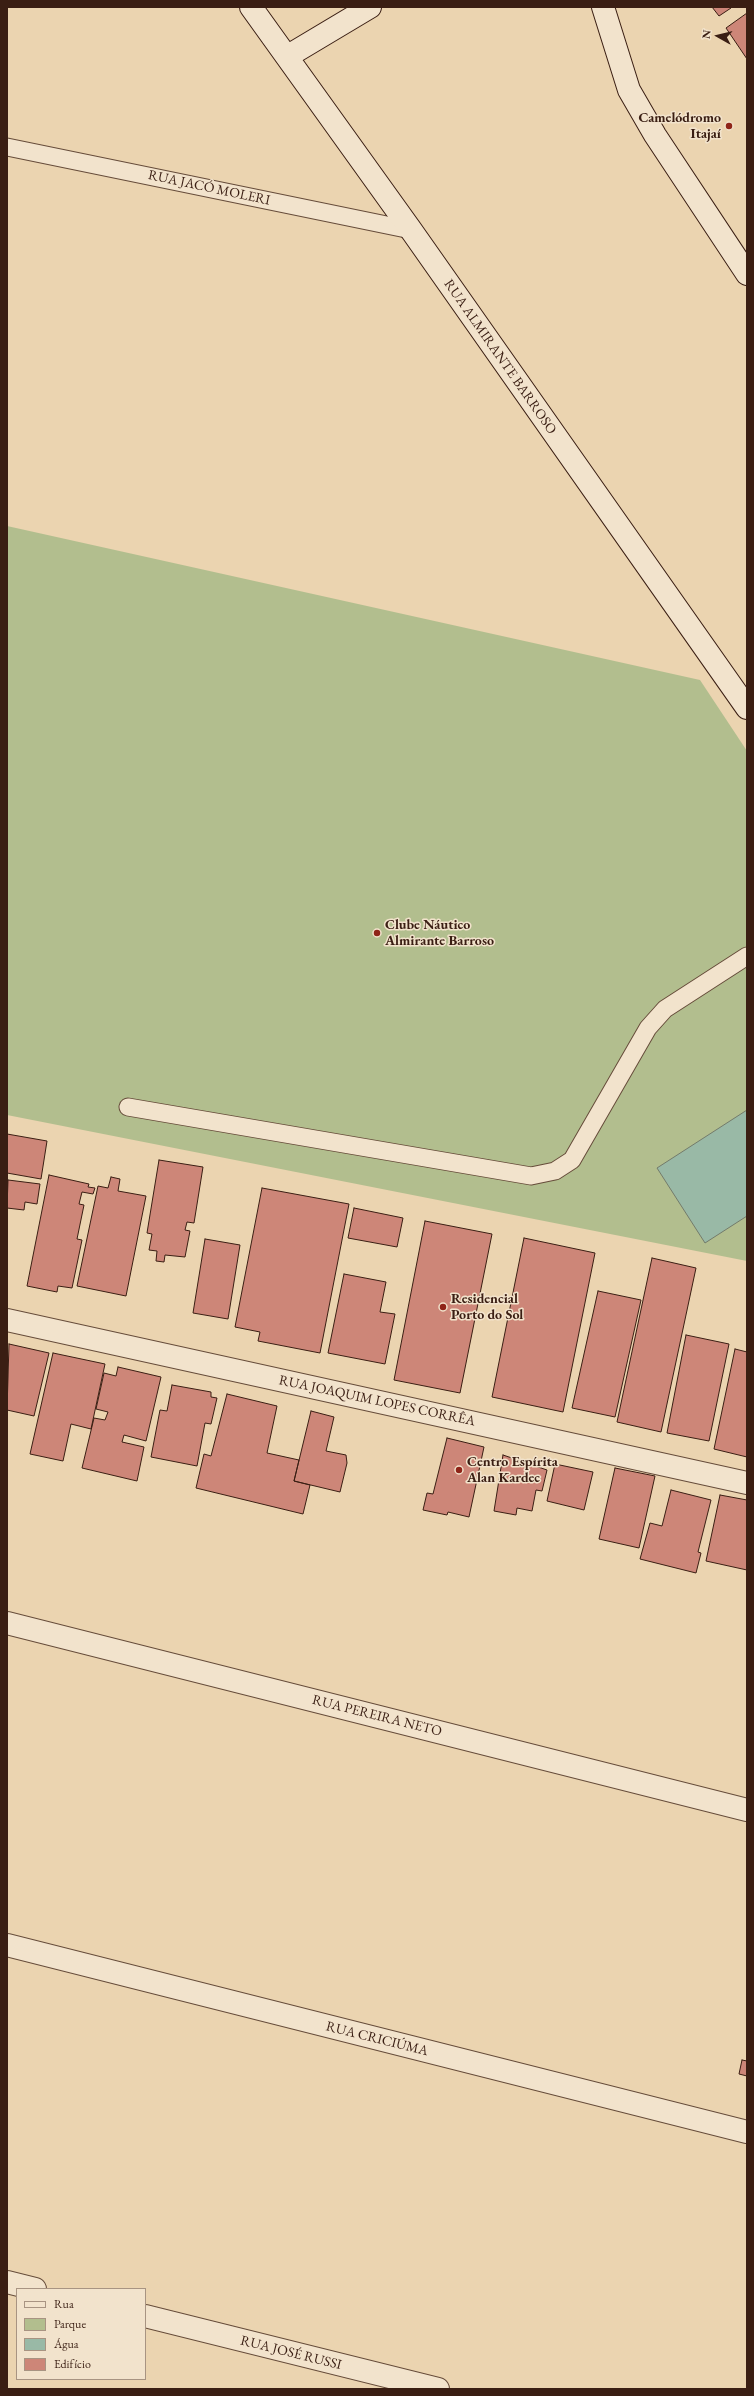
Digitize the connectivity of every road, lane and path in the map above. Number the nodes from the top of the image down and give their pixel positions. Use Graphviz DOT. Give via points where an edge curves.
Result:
graph roads {
  1 [pos="251,7"];
  2 [pos="370,7"];
  3 [pos="604,7"];
  4 [pos="288,56"];
  5 [pos="7,146"];
  6 [pos="411,230"];
  7 [pos="747,274"];
  8 [pos="747,708"];
  9 [pos="747,956"];
  10 [pos="128,1107"];
  11 [pos="7,1320"];
  12 [pos="747,1483"];
  13 [pos="7,1623"];
  14 [pos="747,1810"];
  15 [pos="7,1945"];
  16 [pos="747,2132"];
  17 [pos="7,2282"];
  18 [pos="31,2288"];
  19 [pos="146,2316"];
  20 [pos="438,2389"];
  1 -- 4 [label="street, RUA ALMIRANTE BARROSO"];
  2 -- 4 [label="street"];
  3 -- 7 [label="street" via="629,90 654,135"];
  4 -- 6 [label="street, RUA ALMIRANTE BARROSO"];
  5 -- 6 [label="lane, RUA JACÓ MOLERI"];
  6 -- 8 [label="street, RUA ALMIRANTE BARROSO"];
  9 -- 10 [label="lane" via="665,1010 648,1028 572,1160 555,1171 530,1176"];
  11 -- 12 [label="street, RUA JOAQUIM LOPES CORRÊA"];
  13 -- 14 [label="street, RUA PEREIRA NETO"];
  15 -- 16 [label="street, RUA CRICIÚMA"];
  17 -- 18 [label="street"];
  19 -- 20 [label="street, RUA JOSÉ RUSSI"];
}
